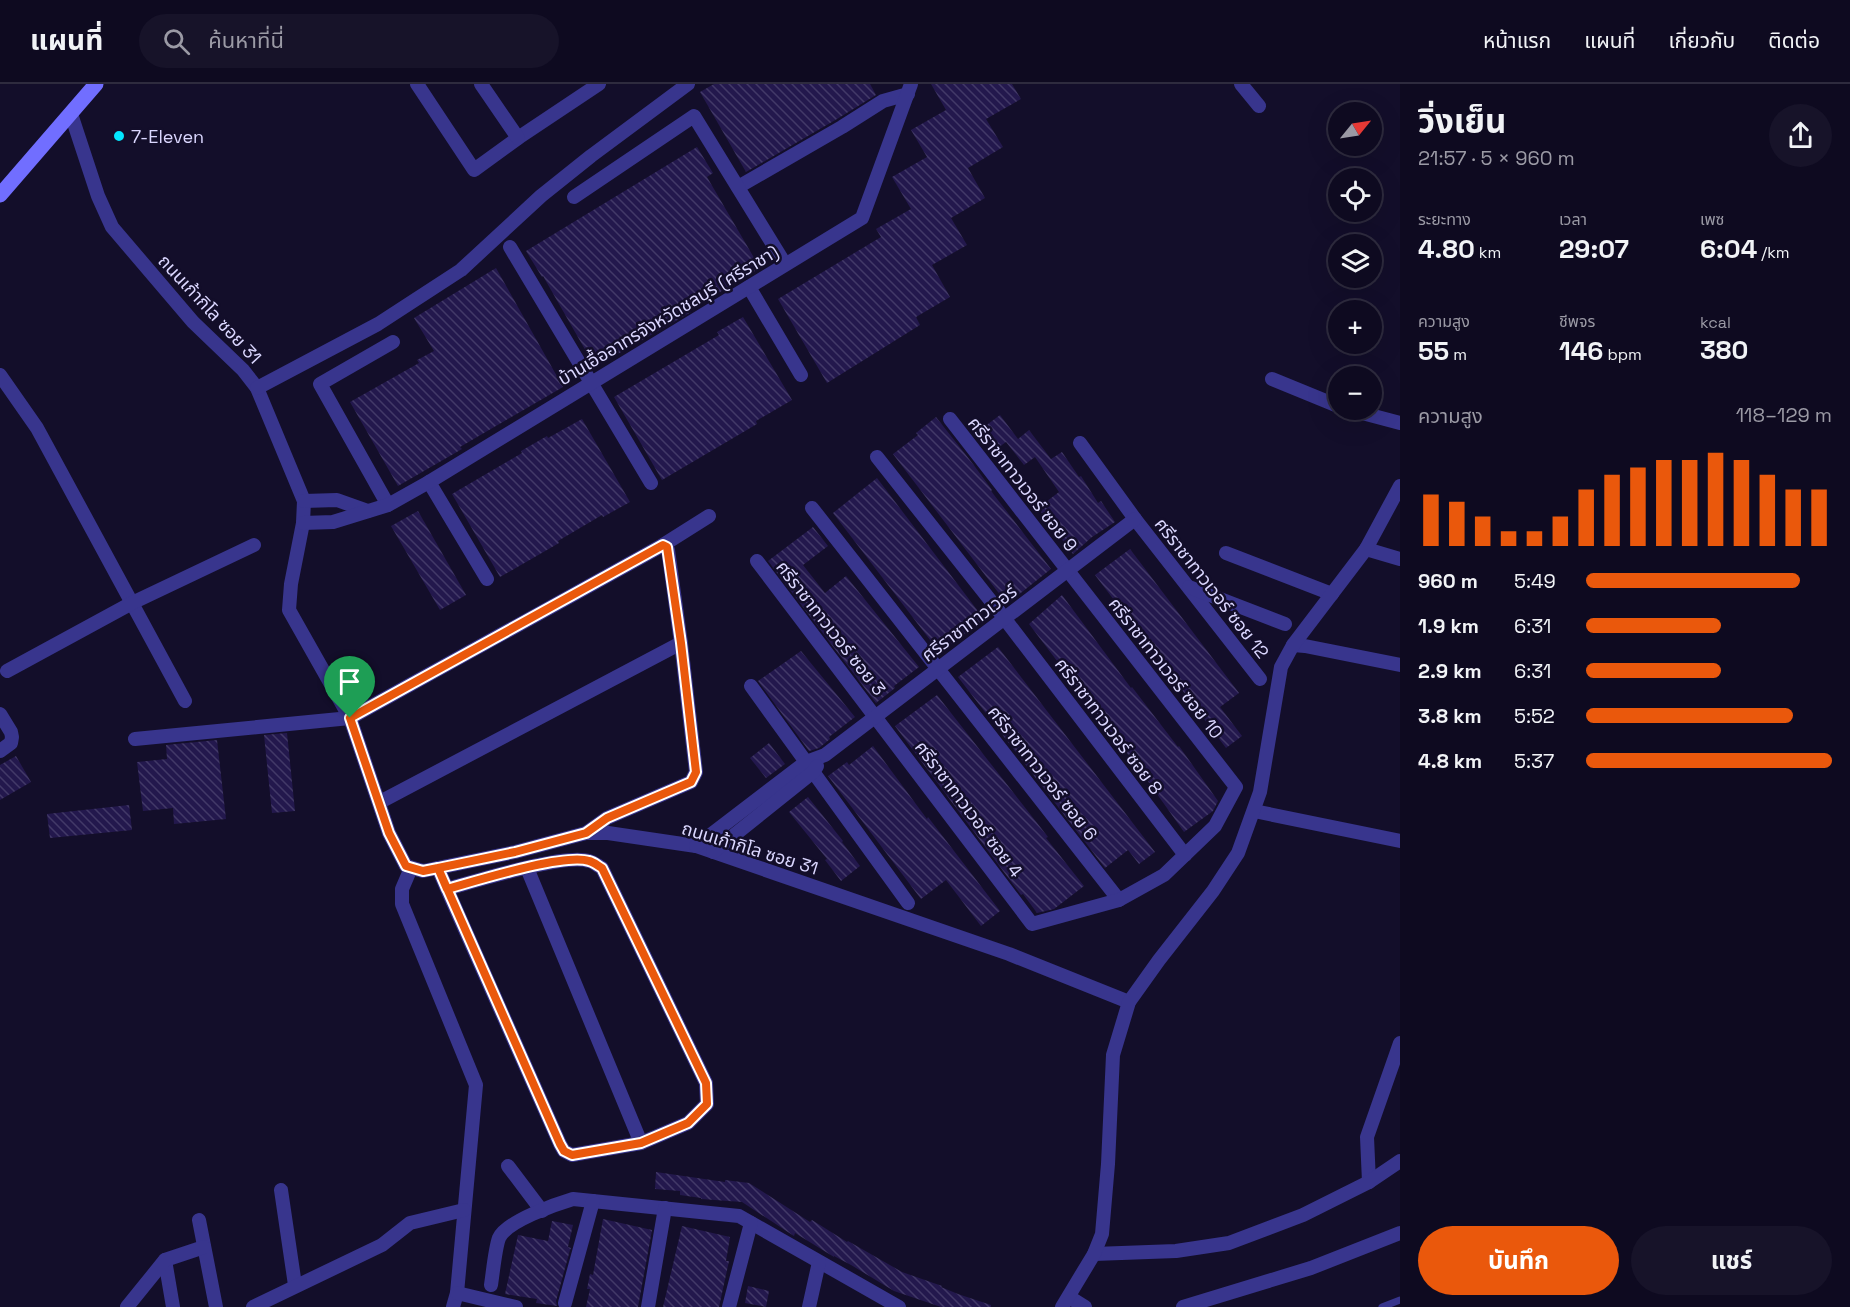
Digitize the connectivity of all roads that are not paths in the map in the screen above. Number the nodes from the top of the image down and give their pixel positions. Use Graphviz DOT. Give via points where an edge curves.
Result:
graph roads {
  1 [pos="96,84"];
  2 [pos="417,84"];
  3 [pos="481,84"];
  4 [pos="599,84"];
  5 [pos="688,84"];
  6 [pos="1242,84"];
  7 [pos="910,89"];
  8 [pos="1259,106"];
  9 [pos="71,114"];
  10 [pos="518,138"];
  11 [pos="738,187"];
  12 [pos="0,195"];
  13 [pos="574,197"];
  14 [pos="510,247"];
  15 [pos="785,264"];
  16 [pos="749,287"];
  17 [pos="393,342"];
  18 [pos="0,375"];
  19 [pos="801,375"];
  20 [pos="1272,379"];
  21 [pos="591,382"];
  22 [pos="257,388"];
  23 [pos="1328,402"];
  24 [pos="1382,418"];
  25 [pos="950,419"];
  26 [pos="1400,423"];
  27 [pos="1080,443"];
  28 [pos="877,457"];
  29 [pos="429,482"];
  30 [pos="651,483"];
  31 [pos="1400,486"];
  32 [pos="304,501"];
  33 [pos="388,505"];
  34 [pos="812,508"];
  35 [pos="368,512"];
  36 [pos="709,516"];
  37 [pos="1136,519"];
  38 [pos="303,524"];
  39 [pos="254,545"];
  40 [pos="663,545"];
  41 [pos="1366,549"];
  42 [pos="1226,553"];
  43 [pos="1400,560"];
  44 [pos="757,561"];
  45 [pos="1068,571"];
  46 [pos="487,579"];
  47 [pos="1188,586"];
  48 [pos="1332,594"];
  49 [pos="132,603"];
  50 [pos="1004,619"];
  51 [pos="1285,624"];
  52 [pos="681,643"];
  53 [pos="1293,645"];
  54 [pos="1400,665"];
  55 [pos="939,668"];
  56 [pos="7,671"];
  57 [pos="1260,679"];
  58 [pos="751,686"];
  59 [pos="185,701"];
  60 [pos="0,714"];
  61 [pos="876,716"];
  62 [pos="350,718"];
  63 [pos="135,739"];
  64 [pos="0,751"];
  65 [pos="809,767"];
  66 [pos="380,802"];
  67 [pos="1254,812"];
  68 [pos="586,833"];
  69 [pos="1400,841"];
  70 [pos="696,846"];
  71 [pos="713,852"];
  72 [pos="1185,855"];
  73 [pos="411,868"];
  74 [pos="438,868"];
  75 [pos="527,868"];
  76 [pos="447,889"];
  77 [pos="1119,900"];
  78 [pos="908,903"];
  79 [pos="1129,1002"];
  80 [pos="1400,1043"];
  81 [pos="641,1143"];
  82 [pos="1400,1161"];
  83 [pos="508,1166"];
  84 [pos="1369,1182"];
  85 [pos="281,1190"];
  86 [pos="593,1201"];
  87 [pos="665,1208"];
  88 [pos="464,1210"];
  89 [pos="542,1210"];
  90 [pos="199,1220"];
  91 [pos="751,1223"];
  92 [pos="1400,1233"];
  93 [pos="204,1248"];
  94 [pos="1094,1254"];
  95 [pos="165,1260"];
  96 [pos="819,1262"];
  97 [pos="295,1285"];
  98 [pos="491,1285"];
  99 [pos="455,1300"];
  100 [pos="1400,1300"];
  101 [pos="1066,1302"];
  102 [pos="565,1303"];
  103 [pos="892,1306"];
  104 [pos="127,1307"];
  105 [pos="173,1307"];
  106 [pos="216,1307"];
  107 [pos="253,1307"];
  108 [pos="516,1307"];
  109 [pos="648,1307"];
  110 [pos="729,1307"];
  111 [pos="809,1307"];
  112 [pos="1085,1307"];
  113 [pos="1183,1307"];
  114 [pos="1382,1307"];
  1 -- 9 [label="main road"];
  2 -- 10 [label="street" via="474,170"];
  3 -- 10 [label="street"];
  4 -- 10 [label="street"];
  5 -- 22 [label="street" via="591,156 460,270 378,324"];
  6 -- 8 [label="street"];
  7 -- 11 [label="street"];
  7 -- 15 [label="street, บ้านเอื้ออาทรจังหวัดชลบุรี (ศรีราชา)" via="862,218"];
  9 -- 12 [label="main road"];
  9 -- 22 [label="street, ถนนเก้ากิโล ซอย 31" via="112,227"];
  11 -- 13 [label="street" via="694,116"];
  11 -- 15 [label="street"];
  14 -- 21 [label="street"];
  15 -- 16 [label="street, บ้านเอื้ออาทรจังหวัดชลบุรี (ศรีราชา)"];
  16 -- 19 [label="street"];
  16 -- 21 [label="street, บ้านเอื้ออาทรจังหวัดชลบุรี (ศรีราชา)"];
  17 -- 33 [label="street" via="320,384"];
  18 -- 49 [label="street" via="37,428"];
  20 -- 23 [label="street"];
  21 -- 29 [label="street, บ้านเอื้ออาทรจังหวัดชลบุรี (ศรีราชา)"];
  21 -- 30 [label="street"];
  22 -- 32 [label="street, ถนนเก้ากิโล ซอย 31"];
  24 -- 26 [label="street"];
  25 -- 45 [label="street, ศรีราชาทาวเวอร์ ซอย 9"];
  27 -- 37 [label="street, ศรีราชาทาวเวอร์ ซอย 12"];
  28 -- 50 [label="street, ศรีราชาทาวเวอร์ ซอย 8"];
  29 -- 33 [label="street, บ้านเอื้ออาทรจังหวัดชลบุรี (ศรีราชา)"];
  29 -- 46 [label="street"];
  31 -- 41 [label="street"];
  32 -- 35 [label="street" via="337,500"];
  32 -- 38 [label="street, ถนนเก้ากิโล ซอย 31"];
  33 -- 35 [label="street, บ้านเอื้ออาทรจังหวัดชลบุรี (ศรีราชา)"];
  34 -- 55 [label="street, ศรีราชาทาวเวอร์ ซอย 6"];
  35 -- 38 [label="street, บ้านเอื้ออาทรจังหวัดชลบุรี (ศรีราชา)" via="333,522"];
  36 -- 40 [label="street"];
  37 -- 45 [label="street, ศรีราชาทาวเวอร์"];
  37 -- 47 [label="street, ศรีราชาทาวเวอร์ ซอย 12"];
  38 -- 62 [label="street, ถนนเก้ากิโล ซอย 31" via="289,610"];
  39 -- 49 [label="street"];
  40 -- 52 [label="street" via="668,550"];
  40 -- 62 [label="street"];
  41 -- 43 [label="street"];
  41 -- 48 [label="street"];
  42 -- 48 [label="street"];
  44 -- 61 [label="street, ศรีราชาทาวเวอร์ ซอย 3"];
  45 -- 50 [label="street, ศรีราชาทาวเวอร์"];
  45 -- 72 [label="street, ศรีราชาทาวเวอร์ ซอย 10" via="1236,787 1215,826"];
  47 -- 51 [label="street"];
  47 -- 57 [label="street, ศรีราชาทาวเวอร์ ซอย 12"];
  48 -- 53 [label="street"];
  49 -- 56 [label="street"];
  49 -- 59 [label="street"];
  50 -- 55 [label="street, ศรีราชาทาวเวอร์"];
  50 -- 72 [label="street, ศรีราชาทาวเวอร์ ซอย 8"];
  52 -- 66 [label="street"];
  52 -- 68 [label="street" via="696,772 691,782 607,818"];
  53 -- 54 [label="street"];
  53 -- 67 [label="street" via="1281,667"];
  55 -- 61 [label="street, ศรีราชาทาวเวอร์"];
  55 -- 77 [label="street, ศรีราชาทาวเวอร์ ซอย 6"];
  58 -- 65 [label="street"];
  60 -- 64 [label="street" via="12,737 11,743"];
  61 -- 65 [label="street, ศรีราชาทาวเวอร์"];
  61 -- 77 [label="street, ศรีราชาทาวเวอร์ ซอย 4" via="1032,924"];
  62 -- 63 [label="street"];
  62 -- 66 [label="street, ถนนเก้ากิโล ซอย 31"];
  65 -- 70 [label="street, ศรีราชาทาวเวอร์"];
  65 -- 71 [label="street, ศรีราชาทาวเวอร์"];
  65 -- 78 [label="street"];
  66 -- 73 [label="street, ถนนเก้ากิโล ซอย 31" via="389,833 406,866"];
  67 -- 69 [label="street"];
  67 -- 79 [label="street" via="1238,853 1219,882"];
  68 -- 70 [label="street, ถนนเก้ากิโล ซอย 31"];
  68 -- 74 [label="street, ถนนเก้ากิโล ซอย 31"];
  70 -- 71 [label="street, ถนนเก้ากิโล ซอย 31"];
  71 -- 79 [label="street, ถนนเก้ากิโล ซอย 31" via="1009,954"];
  72 -- 77 [label="street" via="1164,875"];
  73 -- 74 [label="street, ถนนเก้ากิโล ซอย 31"];
  73 -- 88 [label="street" via="402,889 402,904 476,1085"];
  74 -- 76 [label="street"];
  75 -- 76 [label="street"];
  75 -- 81 [label="street"];
  75 -- 81 [label="street" via="567,860 589,861 602,868 706,1083 707,1104 688,1123"];
  76 -- 81 [label="street" via="564,1151 572,1155"];
  79 -- 94 [label="street" via="1113,1055 1102,1234"];
  80 -- 84 [label="street" via="1367,1137"];
  82 -- 84 [label="street"];
  83 -- 89 [label="street"];
  84 -- 94 [label="street" via="1303,1215 1228,1243 1176,1251"];
  85 -- 97 [label="street"];
  86 -- 87 [label="street"];
  86 -- 89 [label="street" via="573,1199"];
  86 -- 102 [label="street"];
  87 -- 91 [label="street" via="739,1216"];
  87 -- 109 [label="street"];
  88 -- 97 [label="street" via="410,1223 382,1245"];
  88 -- 99 [label="street"];
  89 -- 98 [label="street" via="509,1226 500,1237"];
  90 -- 93 [label="street"];
  91 -- 96 [label="street"];
  91 -- 110 [label="street"];
  92 -- 113 [label="street" via="1311,1268"];
  93 -- 95 [label="street"];
  93 -- 106 [label="street"];
  94 -- 101 [label="street"];
  95 -- 104 [label="street"];
  95 -- 105 [label="street"];
  96 -- 103 [label="street"];
  96 -- 111 [label="street"];
  97 -- 107 [label="street"];
  99 -- 108 [label="street"];
  100 -- 114 [label="lane"];
  101 -- 112 [label="street"];
}
